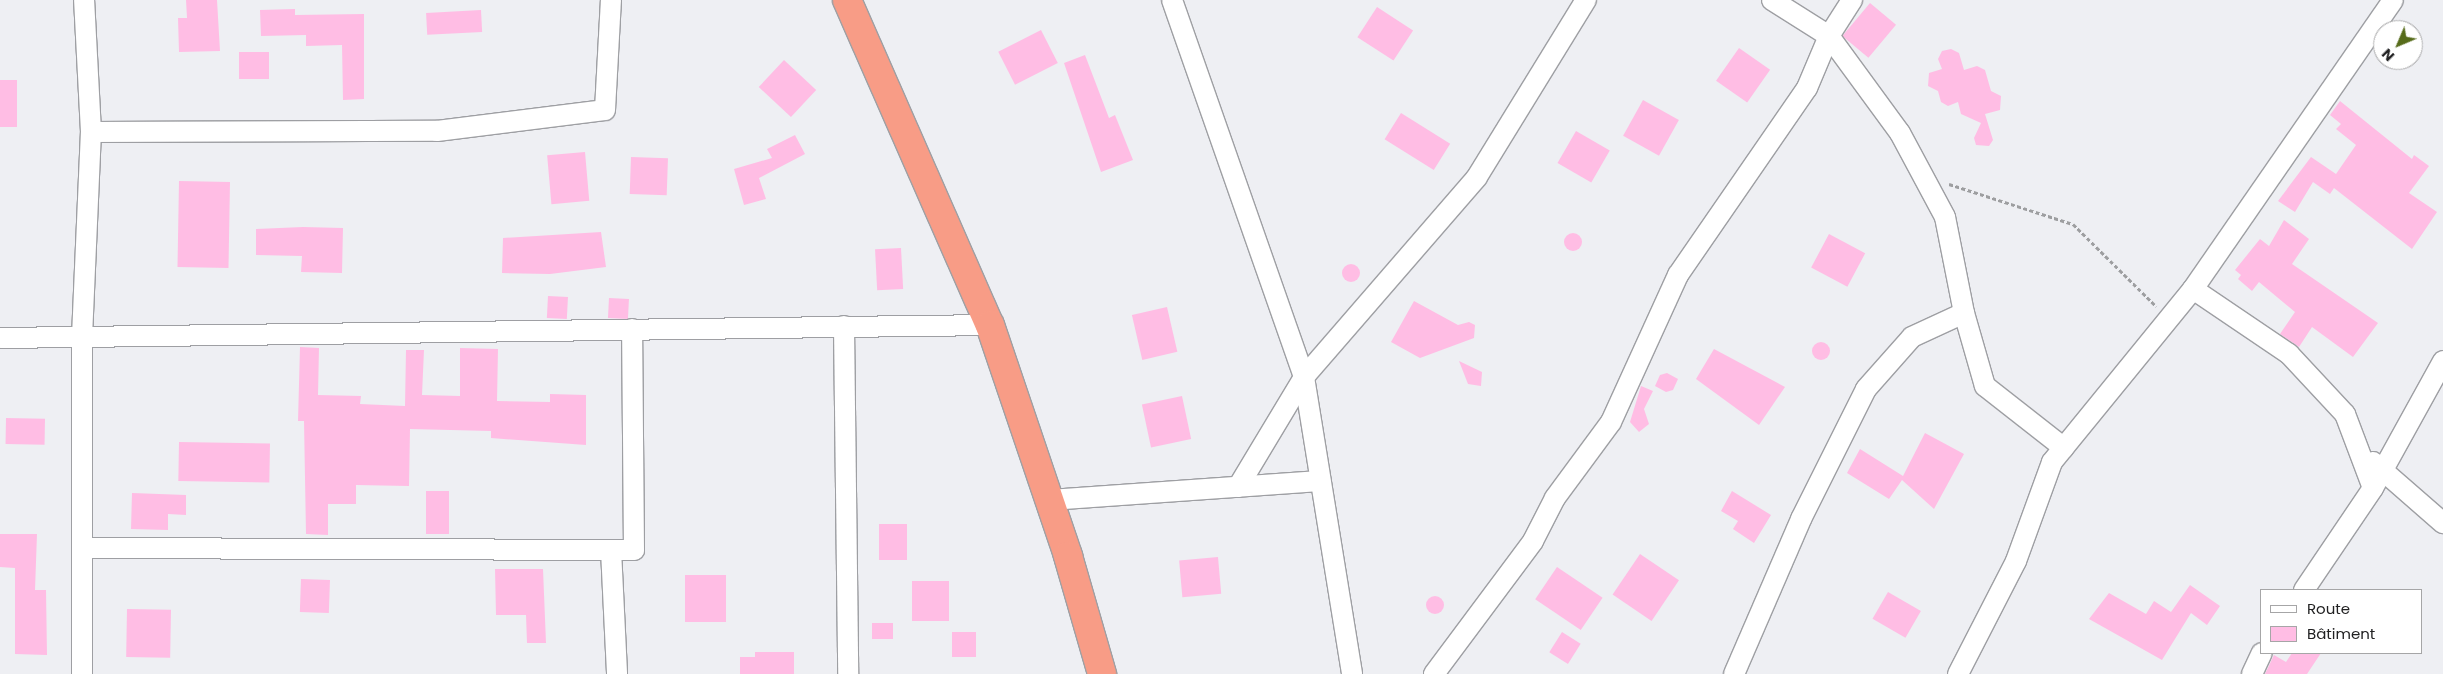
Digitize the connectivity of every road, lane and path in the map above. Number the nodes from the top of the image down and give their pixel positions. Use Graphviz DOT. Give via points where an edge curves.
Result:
graph roads {
  1 [pos="84,0"];
  2 [pos="611,0"];
  3 [pos="847,0"];
  4 [pos="1172,0"];
  5 [pos="1586,0"];
  6 [pos="1772,0"];
  7 [pos="1852,0"];
  8 [pos="2394,0"];
  9 [pos="1829,36"];
  10 [pos="91,132"];
  11 [pos="1922,175"];
  12 [pos="2193,289"];
  13 [pos="1964,313"];
  14 [pos="2168,319"];
  15 [pos="990,325"];
  16 [pos="844,326"];
  17 [pos="632,329"];
  18 [pos="0,338"];
  19 [pos="82,338"];
  20 [pos="2443,361"];
  21 [pos="1304,377"];
  22 [pos="2064,448"];
  23 [pos="2358,449"];
  24 [pos="2383,470"];
  25 [pos="1320,481"];
  26 [pos="1238,487"];
  27 [pos="2373,488"];
  28 [pos="1049,500"];
  29 [pos="2443,523"];
  30 [pos="82,548"];
  31 [pos="611,550"];
  32 [pos="2305,589"];
  33 [pos="2262,654"];
  34 [pos="82,674"];
  35 [pos="617,674"];
  36 [pos="848,674"];
  37 [pos="1102,674"];
  38 [pos="1352,674"];
  39 [pos="1434,674"];
  40 [pos="1734,674"];
  41 [pos="1958,674"];
  42 [pos="2252,674"];
  1 -- 10 [label="street"];
  2 -- 10 [label="street" via="605,110 437,131"];
  3 -- 15 [label="highway"];
  4 -- 21 [label="street"];
  5 -- 21 [label="street" via="1477,177"];
  6 -- 9 [label="street"];
  7 -- 9 [label="street"];
  8 -- 12 [label="street"];
  9 -- 11 [label="street" via="1900,133"];
  9 -- 39 [label="street" via="1808,88 1678,275 1611,422 1555,498 1533,541"];
  10 -- 19 [label="street"];
  11 -- 13 [label="street" via="1945,217"];
  11 -- 14 [label="path" via="2073,224"];
  12 -- 14 [label="street"];
  12 -- 23 [label="street" via="2289,354 2345,414"];
  13 -- 22 [label="street" via="1985,386"];
  13 -- 40 [label="street" via="1912,337 1866,389 1801,519"];
  14 -- 22 [label="street"];
  15 -- 16 [label="street"];
  15 -- 28 [label="highway"];
  16 -- 17 [label="street"];
  16 -- 36 [label="street"];
  17 -- 19 [label="street"];
  17 -- 31 [label="street" via="634,550"];
  18 -- 19 [label="street"];
  19 -- 30 [label="street"];
  20 -- 24 [label="street"];
  21 -- 25 [label="street"];
  21 -- 26 [label="street"];
  22 -- 41 [label="street" via="2052,462 2016,561"];
  23 -- 24 [label="street"];
  23 -- 27 [label="street"];
  24 -- 27 [label="street"];
  24 -- 29 [label="street"];
  25 -- 26 [label="street"];
  25 -- 38 [label="street"];
  26 -- 28 [label="street"];
  27 -- 32 [label="street"];
  28 -- 37 [label="highway"];
  30 -- 31 [label="street"];
  30 -- 34 [label="street"];
  31 -- 35 [label="street"];
  33 -- 42 [label="street"];
}
